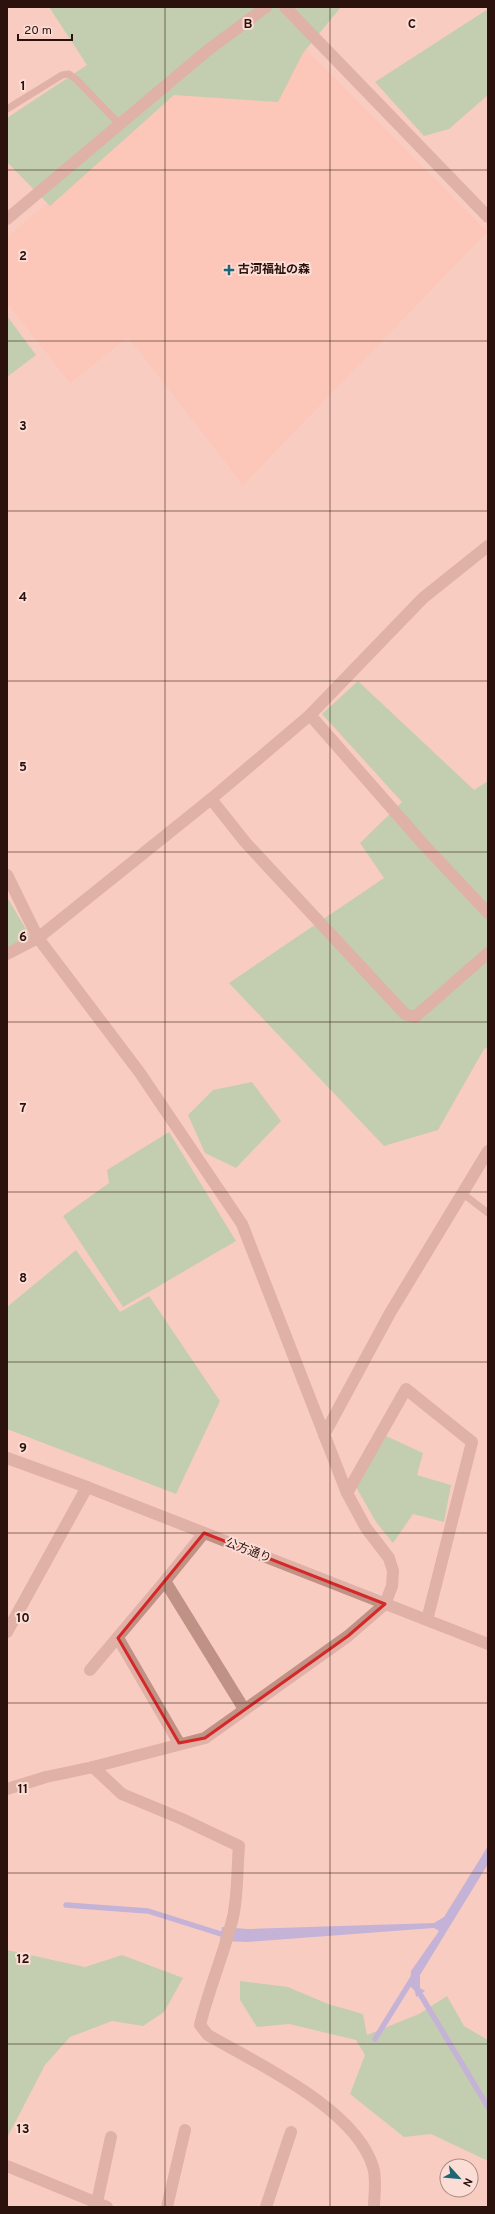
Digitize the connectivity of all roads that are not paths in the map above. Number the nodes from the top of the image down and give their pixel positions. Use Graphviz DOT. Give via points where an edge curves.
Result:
graph roads {
  1 [pos="266,7"];
  2 [pos="285,7"];
  3 [pos="7,109"];
  4 [pos="120,125"];
  5 [pos="488,217"];
  6 [pos="7,219"];
  7 [pos="488,546"];
  8 [pos="310,715"];
  9 [pos="210,799"];
  10 [pos="7,875"];
  11 [pos="488,913"];
  12 [pos="38,938"];
  13 [pos="488,953"];
  14 [pos="7,954"];
  15 [pos="488,1150"];
  16 [pos="462,1193"];
  17 [pos="488,1213"];
  18 [pos="324,1435"];
  19 [pos="7,1458"];
  20 [pos="87,1487"];
  21 [pos="348,1493"];
  22 [pos="204,1534"];
  23 [pos="165,1582"];
  24 [pos="385,1604"];
  25 [pos="427,1620"];
  26 [pos="7,1632"];
  27 [pos="118,1638"];
  28 [pos="488,1644"];
  29 [pos="90,1670"];
  30 [pos="244,1709"];
  31 [pos="179,1743"];
  32 [pos="93,1767"];
  33 [pos="7,1788"];
  34 [pos="185,2130"];
  35 [pos="291,2132"];
  36 [pos="111,2137"];
  37 [pos="7,2166"];
  38 [pos="102,2205"];
  39 [pos="167,2207"];
  40 [pos="266,2207"];
  41 [pos="374,2207"];
  1 -- 4 [label="street" via="208,50"];
  2 -- 5 [label="street"];
  3 -- 4 [label="lane" via="62,75 68,74"];
  4 -- 6 [label="street"];
  7 -- 8 [label="street" via="423,598"];
  8 -- 9 [label="street"];
  8 -- 11 [label="street" via="424,845"];
  9 -- 12 [label="street"];
  9 -- 13 [label="street" via="246,843 405,1014 414,1017"];
  10 -- 12 [label="street"];
  12 -- 14 [label="street"];
  12 -- 18 [label="street" via="140,1073 242,1224"];
  15 -- 16 [label="street"];
  16 -- 17 [label="lane"];
  16 -- 18 [label="street" via="390,1313"];
  18 -- 21 [label="street"];
  19 -- 20 [label="street, 公方通り"];
  20 -- 22 [label="street, 公方通り"];
  20 -- 26 [label="street"];
  21 -- 24 [label="street" via="366,1528 389,1558 393,1571 392,1586"];
  21 -- 25 [label="street" via="406,1389 472,1442"];
  22 -- 23 [label="street"];
  22 -- 24 [label="street, 公方通り"];
  23 -- 27 [label="street"];
  23 -- 30 [label="street"];
  24 -- 25 [label="street, 公方通り"];
  24 -- 30 [label="street" via="348,1636"];
  25 -- 28 [label="street, 公方通り"];
  27 -- 29 [label="street"];
  27 -- 31 [label="street"];
  30 -- 31 [label="street" via="205,1738"];
  31 -- 32 [label="street"];
  32 -- 33 [label="street"];
  32 -- 41 [label="street" via="122,1794 239,1846 234,1914 222,1957 208,1992 200,2025 208,2035 312,2096 357,2136 374,2168"];
  34 -- 39 [label="street"];
  35 -- 40 [label="street"];
  36 -- 38 [label="street"];
  37 -- 38 [label="street"];
}
